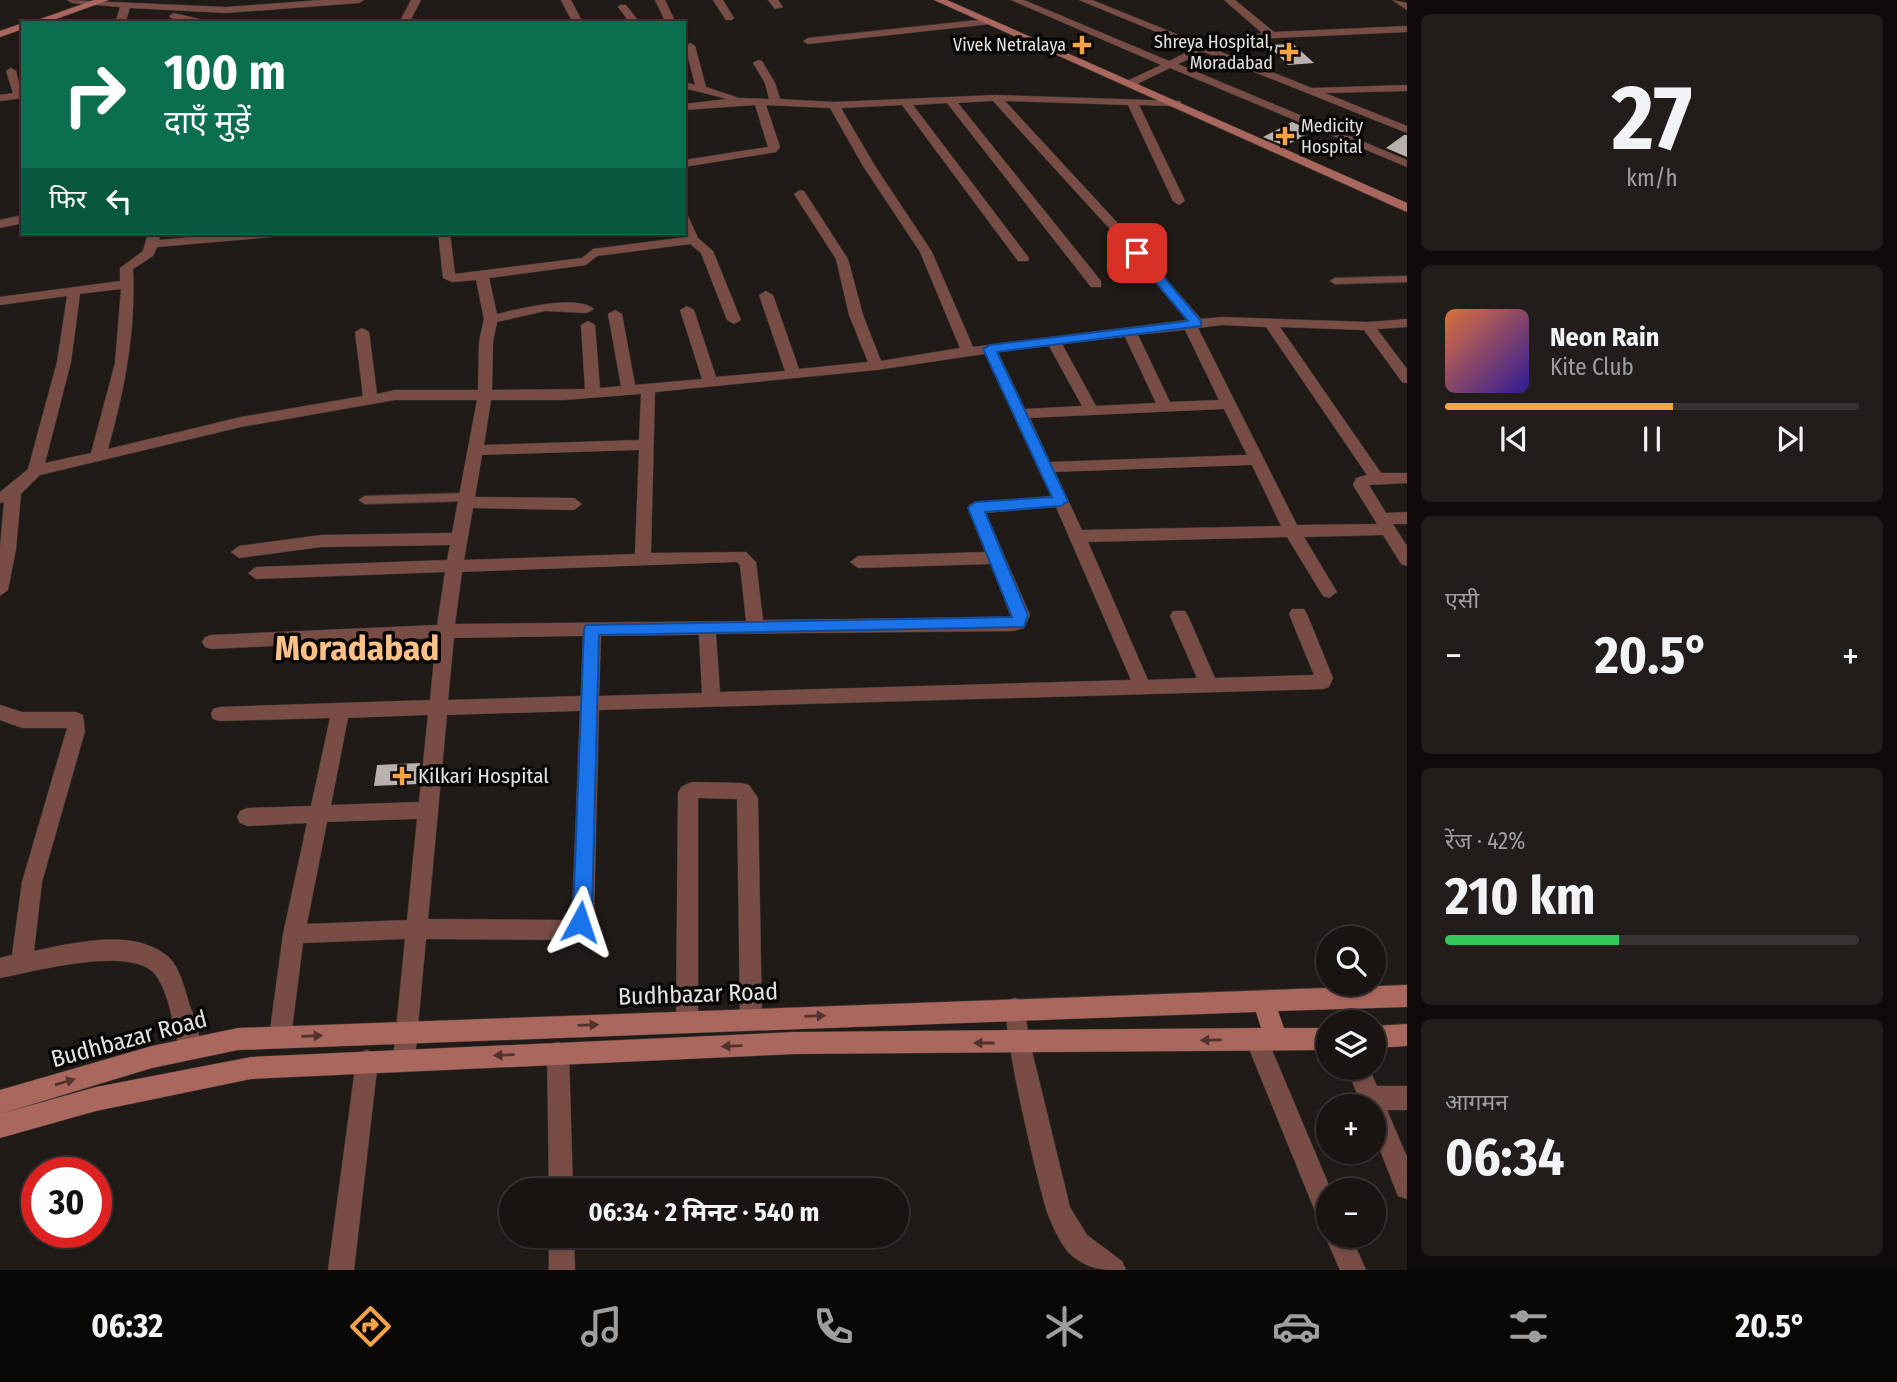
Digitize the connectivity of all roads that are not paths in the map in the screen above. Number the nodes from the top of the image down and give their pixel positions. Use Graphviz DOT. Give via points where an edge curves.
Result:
graph roads {
  1 [pos="72,0"];
  2 [pos="359,0"];
  3 [pos="416,0"];
  4 [pos="566,0"];
  5 [pos="660,0"];
  6 [pos="718,0"];
  7 [pos="939,0"];
  8 [pos="1016,0"];
  9 [pos="1084,0"];
  10 [pos="1229,0"];
  11 [pos="1397,0"];
  12 [pos="102,1"];
  13 [pos="335,1"];
  14 [pos="126,4"];
  15 [pos="152,7"];
  16 [pos="623,7"];
  17 [pos="1407,7"];
  18 [pos="729,18"];
  19 [pos="40,21"];
  20 [pos="121,21"];
  21 [pos="191,21"];
  22 [pos="405,21"];
  23 [pos="577,21"];
  24 [pos="634,21"];
  25 [pos="670,21"];
  26 [pos="988,22"];
  27 [pos="21,27"];
  28 [pos="1407,29"];
  29 [pos="0,34"];
  30 [pos="1270,34"];
  31 [pos="808,41"];
  32 [pos="690,46"];
  33 [pos="1204,48"];
  34 [pos="758,63"];
  35 [pos="1167,66"];
  36 [pos="11,71"];
  37 [pos="1131,83"];
  38 [pos="686,85"];
  39 [pos="1407,88"];
  40 [pos="701,89"];
  41 [pos="1309,90"];
  42 [pos="21,95"];
  43 [pos="0,98"];
  44 [pos="996,98"];
  45 [pos="949,99"];
  46 [pos="744,101"];
  47 [pos="904,101"];
  48 [pos="759,102"];
  49 [pos="775,102"];
  50 [pos="1132,102"];
  51 [pos="1176,103"];
  52 [pos="834,105"];
  53 [pos="686,107"];
  54 [pos="1407,130"];
  55 [pos="686,164"];
  56 [pos="1407,164"];
  57 [pos="800,194"];
  58 [pos="1179,201"];
  59 [pos="1407,208"];
  60 [pos="21,219"];
  61 [pos="0,224"];
  62 [pos="686,224"];
  63 [pos="232,235"];
  64 [pos="444,235"];
  65 [pos="153,239"];
  66 [pos="693,240"];
  67 [pos="1023,257"];
  68 [pos="477,276"];
  69 [pos="1407,279"];
  70 [pos="1335,281"];
  71 [pos="128,284"];
  72 [pos="1096,284"];
  73 [pos="74,291"];
  74 [pos="766,295"];
  75 [pos="0,301"];
  76 [pos="586,309"];
  77 [pos="687,310"];
  78 [pos="615,314"];
  79 [pos="491,319"];
  80 [pos="734,320"];
  81 [pos="1270,323"];
  82 [pos="1407,323"];
  83 [pos="1193,324"];
  84 [pos="588,325"];
  85 [pos="1368,326"];
  86 [pos="1129,331"];
  87 [pos="362,332"];
  88 [pos="1054,343"];
  89 [pos="990,349"];
  90 [pos="968,351"];
  91 [pos="876,366"];
  92 [pos="794,375"];
  93 [pos="1407,379"];
  94 [pos="710,382"];
  95 [pos="648,389"];
  96 [pos="629,390"];
  97 [pos="593,393"];
  98 [pos="485,395"];
  99 [pos="370,398"];
  100 [pos="1229,404"];
  101 [pos="1165,407"];
  102 [pos="1092,411"];
  103 [pos="1020,414"];
  104 [pos="646,445"];
  105 [pos="475,450"];
  106 [pos="98,456"];
  107 [pos="1256,460"];
  108 [pos="1045,467"];
  109 [pos="36,471"];
  110 [pos="1375,478"];
  111 [pos="1407,478"];
  112 [pos="6,495"];
  113 [pos="365,500"];
  114 [pos="467,500"];
  115 [pos="1061,501"];
  116 [pos="574,504"];
  117 [pos="1407,518"];
  118 [pos="1385,524"];
  119 [pos="1292,531"];
  120 [pos="1077,536"];
  121 [pos="459,539"];
  122 [pos="239,552"];
  123 [pos="996,558"];
  124 [pos="643,559"];
  125 [pos="1407,560"];
  126 [pos="858,562"];
  127 [pos="455,564"];
  128 [pos="256,573"];
  129 [pos="0,590"];
  130 [pos="1329,592"];
  131 [pos="1298,614"];
  132 [pos="1180,616"];
  133 [pos="707,628"];
  134 [pos="755,628"];
  135 [pos="592,629"];
  136 [pos="445,631"];
  137 [pos="211,642"];
  138 [pos="1209,685"];
  139 [pos="1142,686"];
  140 [pos="711,699"];
  141 [pos="588,702"];
  142 [pos="438,706"];
  143 [pos="341,709"];
  144 [pos="0,712"];
  145 [pos="220,713"];
  146 [pos="427,810"];
  147 [pos="320,814"];
  148 [pos="247,817"];
  149 [pos="418,929"];
  150 [pos="294,934"];
  151 [pos="22,964"];
  152 [pos="0,968"];
  153 [pos="1407,996"];
  154 [pos="1263,1001"];
  155 [pos="1015,1009"];
  156 [pos="751,1019"];
  157 [pos="687,1022"];
  158 [pos="540,1027"];
  159 [pos="406,1032"];
  160 [pos="1407,1035"];
  161 [pos="1386,1036"];
  162 [pos="280,1037"];
  163 [pos="253,1038"];
  164 [pos="1316,1039"];
  165 [pos="1266,1040"];
  166 [pos="1019,1043"];
  167 [pos="190,1048"];
  168 [pos="548,1054"];
  169 [pos="404,1059"];
  170 [pos="367,1061"];
  171 [pos="251,1068"];
  172 [pos="1407,1098"];
  173 [pos="0,1102"];
  174 [pos="1386,1102"];
  175 [pos="0,1126"];
  176 [pos="1386,1136"];
  177 [pos="560,1178"];
  178 [pos="1316,1179"];
  179 [pos="1407,1187"];
  180 [pos="562,1248"];
  181 [pos="1343,1248"];
  182 [pos="341,1270"];
  183 [pos="562,1270"];
  184 [pos="1113,1270"];
  185 [pos="1353,1270"];
  1 -- 12 [label="street"];
  2 -- 13 [label="street"];
  3 -- 22 [label="street"];
  4 -- 23 [label="street"];
  5 -- 25 [label="street"];
  6 -- 18 [label="street"];
  7 -- 26 [label="street"];
  8 -- 35 [label="street"];
  9 -- 33 [label="street"];
  10 -- 30 [label="street"];
  11 -- 17 [label="street"];
  12 -- 14 [label="street"];
  12 -- 19 [label="street"];
  13 -- 15 [label="street" via="226,10"];
  14 -- 15 [label="street"];
  14 -- 20 [label="street"];
  15 -- 21 [label="street"];
  16 -- 24 [label="street"];
  26 -- 31 [label="street"];
  26 -- 37 [label="street"];
  27 -- 29 [label="street"];
  28 -- 30 [label="street"];
  30 -- 33 [label="street"];
  32 -- 40 [label="street"];
  33 -- 35 [label="street"];
  33 -- 41 [label="street"];
  34 -- 49 [label="street" via="771,83"];
  35 -- 37 [label="street"];
  35 -- 56 [label="street"];
  36 -- 42 [label="street"];
  37 -- 51 [label="street"];
  38 -- 40 [label="street"];
  39 -- 41 [label="street"];
  40 -- 46 [label="street"];
  41 -- 54 [label="street"];
  42 -- 43 [label="street"];
  44 -- 45 [label="street"];
  44 -- 50 [label="street"];
  44 -- 83 [label="street" via="1122,235"];
  45 -- 47 [label="street"];
  45 -- 72 [label="street"];
  46 -- 48 [label="street"];
  46 -- 53 [label="street"];
  47 -- 52 [label="street"];
  47 -- 67 [label="street"];
  48 -- 49 [label="street"];
  48 -- 55 [label="street" via="772,150"];
  49 -- 52 [label="street"];
  50 -- 51 [label="street"];
  50 -- 58 [label="street"];
  51 -- 59 [label="street"];
  52 -- 90 [label="street" via="926,252"];
  57 -- 91 [label="street" via="842,258 856,315"];
  60 -- 61 [label="street"];
  62 -- 66 [label="street"];
  63 -- 65 [label="street"];
  64 -- 68 [label="street" via="449,277"];
  65 -- 71 [label="street" via="146,255 127,266"];
  66 -- 68 [label="street" via="593,253 586,261"];
  66 -- 80 [label="street" via="707,251"];
  68 -- 79 [label="street" via="482,278"];
  69 -- 70 [label="lane"];
  71 -- 73 [label="street"];
  71 -- 106 [label="street" via="130,308 117,394"];
  73 -- 75 [label="street"];
  73 -- 109 [label="street" via="64,362"];
  74 -- 92 [label="street"];
  76 -- 79 [label="street" via="545,307"];
  77 -- 94 [label="street"];
  78 -- 96 [label="street"];
  79 -- 98 [label="street"];
  81 -- 83 [label="street"];
  81 -- 85 [label="street"];
  81 -- 110 [label="street"];
  82 -- 85 [label="street"];
  83 -- 86 [label="street"];
  83 -- 100 [label="street"];
  84 -- 97 [label="street"];
  85 -- 93 [label="street"];
  86 -- 88 [label="street"];
  86 -- 101 [label="street"];
  87 -- 99 [label="street"];
  88 -- 89 [label="street"];
  88 -- 102 [label="street"];
  89 -- 90 [label="street"];
  89 -- 103 [label="street"];
  90 -- 91 [label="street"];
  91 -- 92 [label="street"];
  92 -- 94 [label="street"];
  94 -- 95 [label="street"];
  95 -- 96 [label="street"];
  95 -- 104 [label="street"];
  96 -- 97 [label="street"];
  97 -- 98 [label="street"];
  98 -- 99 [label="street"];
  98 -- 105 [label="street"];
  99 -- 106 [label="street"];
  100 -- 101 [label="street"];
  100 -- 107 [label="street"];
  101 -- 102 [label="street"];
  102 -- 103 [label="street"];
  103 -- 108 [label="street"];
  104 -- 105 [label="street"];
  104 -- 124 [label="street"];
  105 -- 114 [label="street"];
  106 -- 109 [label="street"];
  107 -- 108 [label="street"];
  107 -- 119 [label="street"];
  108 -- 115 [label="street"];
  109 -- 112 [label="street"];
  110 -- 111 [label="street"];
  110 -- 118 [label="street" via="1361,485"];
  112 -- 129 [label="street" via="8,549"];
  113 -- 114 [label="lane"];
  114 -- 116 [label="street"];
  114 -- 121 [label="street"];
  115 -- 120 [label="street"];
  115 -- 123 [label="street" via="975,508"];
  117 -- 118 [label="street"];
  118 -- 119 [label="street"];
  118 -- 125 [label="street"];
  119 -- 120 [label="street"];
  119 -- 130 [label="street"];
  120 -- 139 [label="street"];
  121 -- 122 [label="street" via="321,541"];
  121 -- 127 [label="street"];
  123 -- 126 [label="street"];
  123 -- 134 [label="street" via="1021,615 1018,622"];
  124 -- 127 [label="street"];
  124 -- 134 [label="street" via="746,557"];
  127 -- 128 [label="street"];
  127 -- 136 [label="street"];
  131 -- 138 [label="street" via="1322,682"];
  132 -- 138 [label="street"];
  133 -- 134 [label="street"];
  133 -- 135 [label="street"];
  133 -- 140 [label="street"];
  135 -- 136 [label="street"];
  135 -- 141 [label="street"];
  136 -- 137 [label="street"];
  136 -- 142 [label="street"];
  138 -- 139 [label="street"];
  139 -- 140 [label="street"];
  140 -- 141 [label="street"];
  141 -- 142 [label="street"];
  141 -- 149 [label="street" via="580,922 564,930"];
  142 -- 143 [label="street"];
  142 -- 146 [label="street"];
  143 -- 145 [label="street"];
  143 -- 147 [label="street"];
  144 -- 151 [label="street" via="22,720 76,720 32,882"];
  146 -- 147 [label="street"];
  146 -- 149 [label="street"];
  147 -- 148 [label="street"];
  147 -- 150 [label="street"];
  149 -- 150 [label="street"];
  149 -- 159 [label="street"];
  150 -- 162 [label="street"];
  151 -- 152 [label="street"];
  151 -- 167 [label="street" via="96,951 138,953 160,962 174,988"];
  153 -- 154 [label="street, Budhbazar Road"];
  154 -- 155 [label="street, Budhbazar Road"];
  154 -- 165 [label="street"];
  156 -- 155 [label="street, Budhbazar Road, one-way"];
  155 -- 166 [label="street"];
  156 -- 157 [label="street, Budhbazar Road"];
  156 -- 157 [label="street" via="748,798 741,791 692,790 688,793"];
  158 -- 157 [label="street, Budhbazar Road, one-way"];
  158 -- 159 [label="street, Budhbazar Road"];
  158 -- 168 [label="street"];
  162 -- 159 [label="street, Budhbazar Road, one-way"];
  159 -- 169 [label="street"];
  160 -- 161 [label="street"];
  162 -- 163 [label="street, Budhbazar Road"];
  163 -- 167 [label="street, Budhbazar Road"];
  163 -- 171 [label="street"];
  164 -- 165 [label="street"];
  165 -- 166 [label="street, one-way"];
  165 -- 178 [label="street"];
  166 -- 168 [label="street, one-way" via="795,1043"];
  166 -- 184 [label="street" via="1059,1211 1078,1244"];
  173 -- 167 [label="street, Budhbazar Road, one-way"];
  168 -- 169 [label="street, one-way"];
  168 -- 177 [label="street"];
  169 -- 170 [label="street"];
  170 -- 171 [label="street"];
  170 -- 182 [label="street"];
  171 -- 175 [label="street" via="96,1099"];
  172 -- 174 [label="street"];
  176 -- 179 [label="street"];
  180 -- 183 [label="street"];
  181 -- 185 [label="street"];
}
